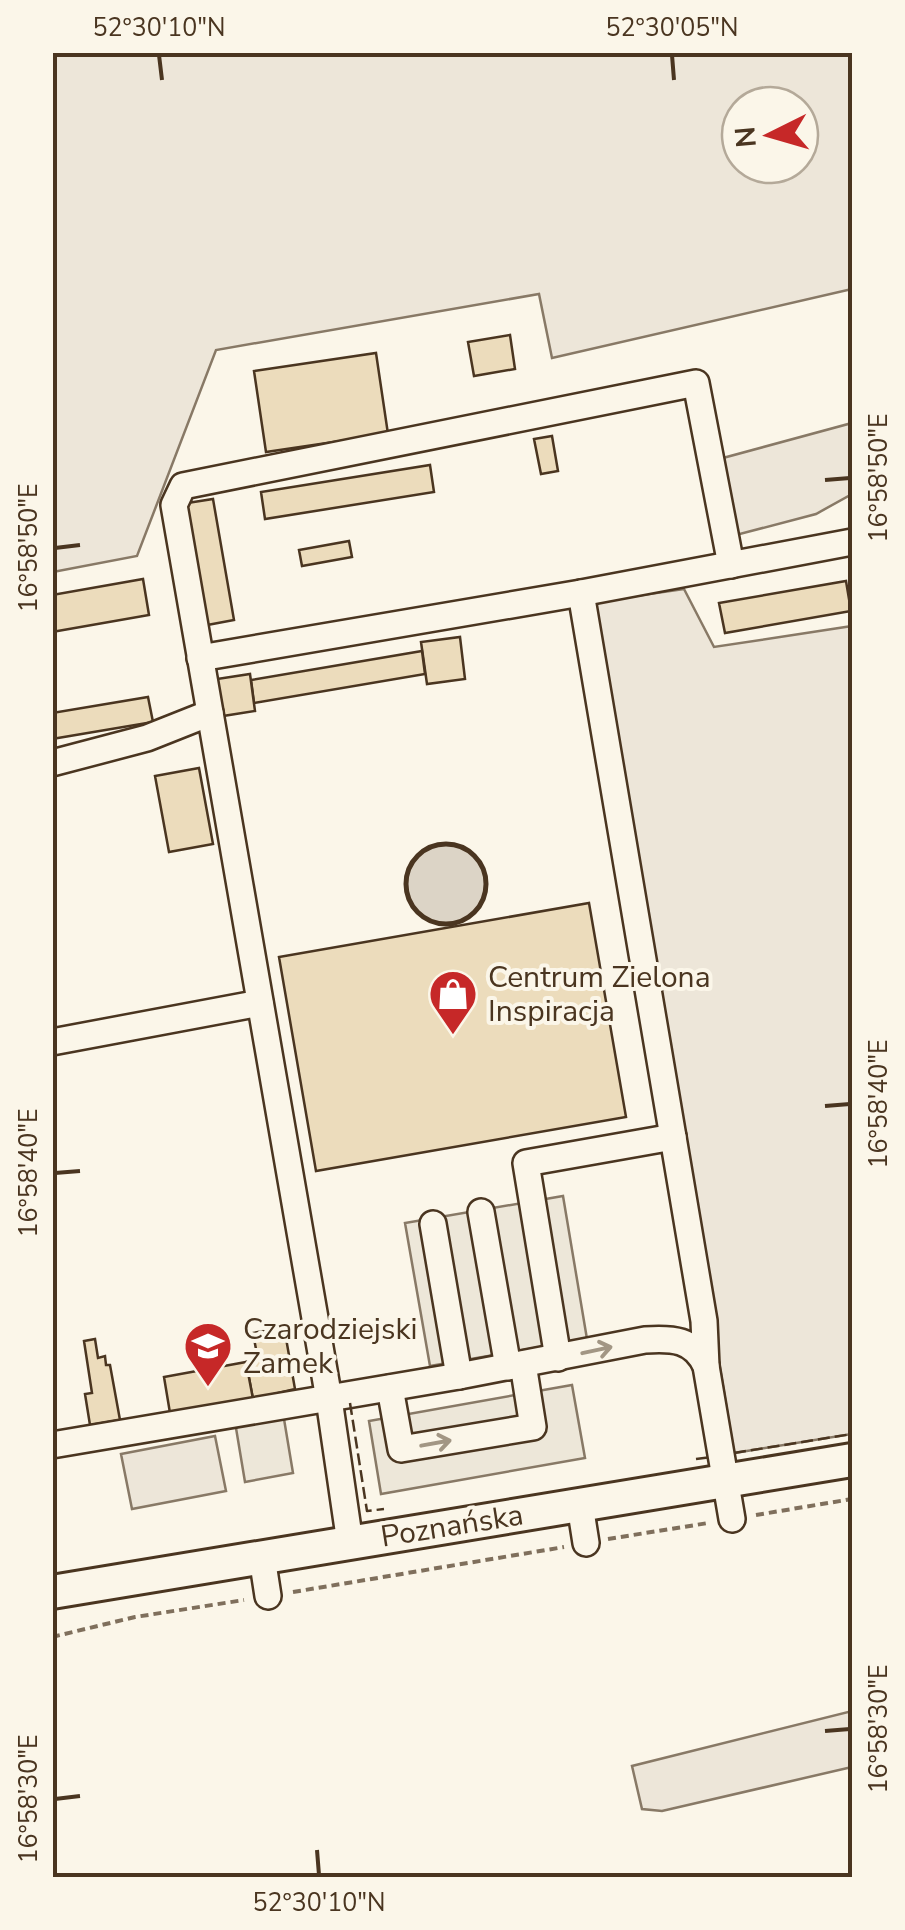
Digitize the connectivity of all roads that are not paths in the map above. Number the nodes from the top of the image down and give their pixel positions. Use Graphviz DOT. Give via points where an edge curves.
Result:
graph roads {
  1 [pos="852,542"];
  2 [pos="731,565"];
  3 [pos="581,593"];
  4 [pos="200,658"];
  5 [pos="210,713"];
  6 [pos="52,764"];
  7 [pos="260,1003"];
  8 [pos="52,1042"];
  9 [pos="673,1137"];
  10 [pos="481,1212"];
  11 [pos="432,1224"];
  12 [pos="558,1358"];
  13 [pos="515,1366"];
  14 [pos="706,1366"];
  15 [pos="459,1376"];
  16 [pos="390,1388"];
  17 [pos="329,1399"];
  18 [pos="52,1445"];
  19 [pos="852,1460"];
  20 [pos="726,1481"];
  21 [pos="580,1505"];
  22 [pos="732,1519"];
  23 [pos="350,1543"];
  24 [pos="586,1543"];
  25 [pos="262,1557"];
  26 [pos="52,1592"];
  27 [pos="268,1596"];
  1 -- 2 [label="lane"];
  2 -- 3 [label="lane"];
  2 -- 4 [label="lane" via="696,383 183,486 174,505"];
  3 -- 4 [label="lane"];
  3 -- 9 [label="lane"];
  4 -- 5 [label="lane"];
  5 -- 6 [label="lane"];
  5 -- 7 [label="lane"];
  7 -- 8 [label="lane"];
  7 -- 17 [label="lane"];
  9 -- 12 [label="lane" via="526,1163"];
  9 -- 14 [label="lane"];
  10 -- 13 [label="lane"];
  11 -- 15 [label="lane"];
  12 -- 13 [label="lane"];
  12 -- 14 [label="lane, one-way" via="661,1338 690,1344"];
  13 -- 15 [label="lane"];
  16 -- 13 [label="lane, one-way" via="400,1449 533,1427"];
  14 -- 20 [label="lane"];
  15 -- 16 [label="lane"];
  16 -- 17 [label="lane"];
  17 -- 18 [label="lane"];
  17 -- 23 [label="lane"];
  19 -- 20 [label="main road, Poznańska"];
  20 -- 21 [label="main road, Poznańska"];
  20 -- 22 [label="lane"];
  21 -- 23 [label="main road, Poznańska"];
  21 -- 24 [label="lane"];
  23 -- 25 [label="main road, Poznańska"];
  25 -- 26 [label="main road, Poznańska"];
  25 -- 27 [label="lane"];
}
